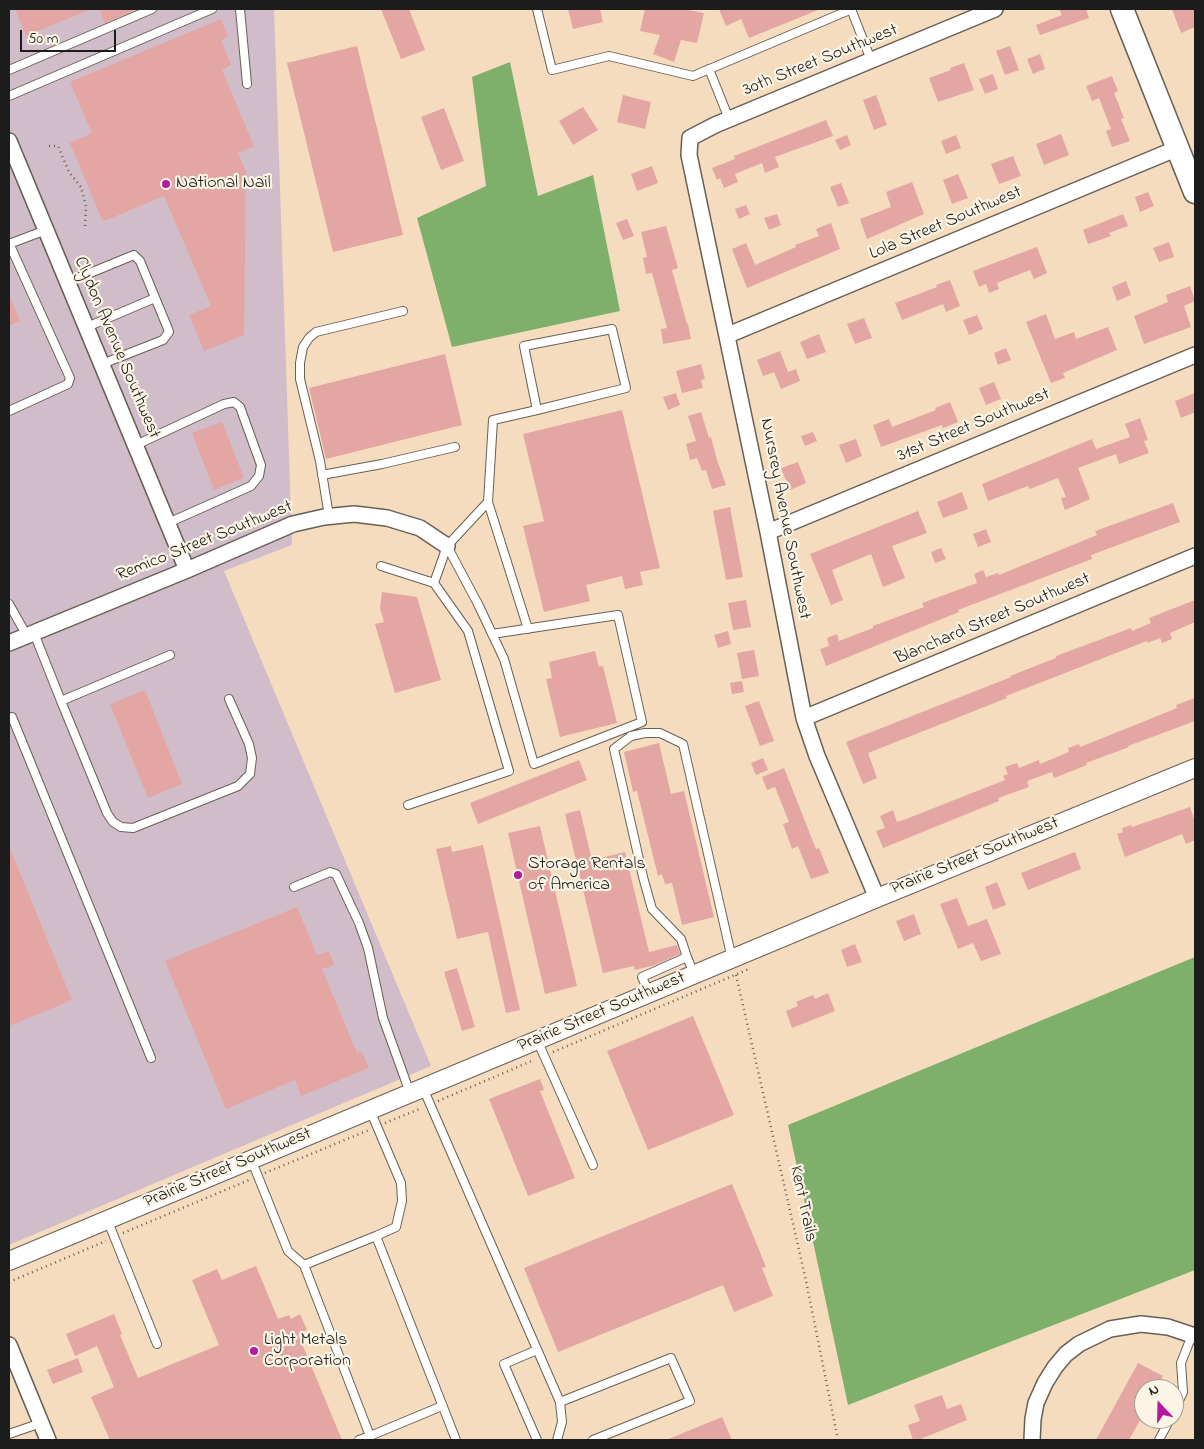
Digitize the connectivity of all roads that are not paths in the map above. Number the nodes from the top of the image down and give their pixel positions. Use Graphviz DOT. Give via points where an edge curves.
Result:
graph roads {
  1 [pos="152,9"];
  2 [pos="212,9"];
  3 [pos="240,9"];
  4 [pos="537,9"];
  5 [pos="852,9"];
  6 [pos="995,9"];
  7 [pos="1122,9"];
  8 [pos="872,60"];
  9 [pos="709,69"];
  10 [pos="9,70"];
  11 [pos="247,84"];
  12 [pos="9,96"];
  13 [pos="729,119"];
  14 [pos="690,138"];
  15 [pos="9,141"];
  16 [pos="1178,148"];
  17 [pos="1195,192"];
  18 [pos="46,230"];
  19 [pos="9,244"];
  20 [pos="68,282"];
  21 [pos="155,298"];
  22 [pos="403,312"];
  23 [pos="87,327"];
  24 [pos="728,335"];
  25 [pos="1195,355"];
  26 [pos="102,364"];
  27 [pos="537,410"];
  28 [pos="9,411"];
  29 [pos="136,445"];
  30 [pos="455,447"];
  31 [pos="322,475"];
  32 [pos="488,502"];
  33 [pos="328,516"];
  34 [pos="168,523"];
  35 [pos="768,532"];
  36 [pos="447,546"];
  37 [pos="1195,556"];
  38 [pos="381,566"];
  39 [pos="188,570"];
  40 [pos="434,583"];
  41 [pos="9,604"];
  42 [pos="528,629"];
  43 [pos="30,634"];
  44 [pos="492,634"];
  45 [pos="9,643"];
  46 [pos="170,655"];
  47 [pos="229,699"];
  48 [pos="61,701"];
  49 [pos="10,716"];
  50 [pos="804,718"];
  51 [pos="642,722"];
  52 [pos="645,733"];
  53 [pos="1195,768"];
  54 [pos="408,805"];
  55 [pos="294,887"];
  56 [pos="877,898"];
  57 [pos="687,957"];
  58 [pos="734,967"];
  59 [pos="695,974"];
  60 [pos="649,993"];
  61 [pos="538,1040"];
  62 [pos="151,1058"];
  63 [pos="417,1090"];
  64 [pos="370,1110"];
  65 [pos="251,1159"];
  66 [pos="593,1166"];
  67 [pos="107,1219"];
  68 [pos="376,1236"];
  69 [pos="9,1261"];
  70 [pos="304,1265"];
  71 [pos="1194,1336"];
  72 [pos="157,1344"];
  73 [pos="9,1345"];
  74 [pos="537,1350"];
  75 [pos="1182,1379"];
  76 [pos="560,1402"];
  77 [pos="442,1406"];
  78 [pos="41,1423"];
  79 [pos="9,1434"];
  80 [pos="370,1436"];
  81 [pos="48,1440"];
  82 [pos="359,1440"];
  83 [pos="456,1440"];
  84 [pos="537,1440"];
  85 [pos="556,1440"];
  86 [pos="593,1440"];
  87 [pos="1031,1440"];
  1 -- 10 [label="lane"];
  2 -- 12 [label="lane"];
  3 -- 11 [label="lane"];
  4 -- 9 [label="lane" via="552,70 609,56 693,76"];
  5 -- 8 [label="lane"];
  5 -- 9 [label="lane"];
  6 -- 8 [label="street, 30th Street Southwest"];
  7 -- 16 [label="main road"];
  8 -- 13 [label="street, 30th Street Southwest"];
  9 -- 13 [label="lane"];
  13 -- 14 [label="street, 30th Street Southwest"];
  14 -- 24 [label="street, Nursrey Avenue Southwest" via="689,155"];
  15 -- 18 [label="street, Clydon Avenue Southwest"];
  16 -- 17 [label="main road"];
  16 -- 24 [label="street, Lola Street Southwest"];
  18 -- 19 [label="lane"];
  18 -- 20 [label="street, Clydon Avenue Southwest"];
  19 -- 28 [label="lane" via="70,378 68,384"];
  20 -- 21 [label="lane" via="134,255 140,261"];
  20 -- 23 [label="street, Clydon Avenue Southwest"];
  21 -- 23 [label="lane"];
  21 -- 26 [label="lane" via="168,329 167,336"];
  22 -- 31 [label="lane" via="316,332 303,348 300,379"];
  23 -- 26 [label="street, Clydon Avenue Southwest"];
  24 -- 35 [label="street, Nursrey Avenue Southwest"];
  25 -- 35 [label="street, 31st Street Southwest"];
  26 -- 29 [label="street, Clydon Avenue Southwest"];
  27 -- 27 [label="lane" via="626,388 612,329 524,346"];
  27 -- 32 [label="lane" via="493,420"];
  29 -- 34 [label="street, Clydon Avenue Southwest"];
  29 -- 34 [label="lane" via="224,404 234,402 240,407 261,464 258,476 251,486"];
  30 -- 31 [label="lane"];
  31 -- 33 [label="lane"];
  32 -- 36 [label="lane"];
  32 -- 42 [label="lane"];
  33 -- 36 [label="street, Remico Street Southwest" via="354,514 387,518 420,528"];
  33 -- 39 [label="street, Remico Street Southwest" via="293,524"];
  34 -- 39 [label="street, Clydon Avenue Southwest"];
  35 -- 50 [label="street, Nursrey Avenue Southwest"];
  36 -- 40 [label="lane"];
  36 -- 44 [label="lane"];
  37 -- 50 [label="street, Blanchard Street Southwest"];
  38 -- 40 [label="lane"];
  39 -- 43 [label="street, Remico Street Southwest"];
  40 -- 54 [label="lane" via="468,631 509,771"];
  41 -- 43 [label="lane"];
  42 -- 44 [label="lane"];
  42 -- 51 [label="lane" via="618,615"];
  43 -- 45 [label="street, Remico Street Southwest"];
  43 -- 48 [label="lane"];
  44 -- 51 [label="lane" via="504,659 534,764"];
  46 -- 48 [label="lane"];
  47 -- 48 [label="lane" via="249,744 252,758 250,774 238,786 133,828 121,827 107,813"];
  49 -- 62 [label="lane"];
  50 -- 56 [label="street, Nursrey Avenue Southwest"];
  51 -- 52 [label="lane"];
  52 -- 57 [label="lane" via="631,736 614,749 652,909 681,940"];
  52 -- 58 [label="lane" via="660,734 683,744"];
  53 -- 56 [label="street, Prairie Street Southwest"];
  55 -- 63 [label="lane" via="330,872 336,874 365,940 383,1018"];
  56 -- 58 [label="street, Prairie Street Southwest"];
  57 -- 59 [label="lane"];
  57 -- 60 [label="lane" via="642,977"];
  58 -- 59 [label="street, Prairie Street Southwest"];
  59 -- 60 [label="street, Prairie Street Southwest"];
  60 -- 61 [label="street, Prairie Street Southwest"];
  61 -- 63 [label="street, Prairie Street Southwest"];
  61 -- 66 [label="lane"];
  63 -- 64 [label="street, Prairie Street Southwest"];
  63 -- 74 [label="lane"];
  64 -- 65 [label="street, Prairie Street Southwest"];
  64 -- 68 [label="lane" via="401,1183 402,1201 396,1227"];
  65 -- 67 [label="street, Prairie Street Southwest"];
  65 -- 70 [label="lane" via="288,1251"];
  67 -- 69 [label="street, Prairie Street Southwest"];
  67 -- 72 [label="lane"];
  68 -- 70 [label="lane"];
  68 -- 77 [label="lane"];
  70 -- 80 [label="lane"];
  71 -- 75 [label="lane" via="1181,1363"];
  71 -- 87 [label="street" via="1168,1327 1141,1324 1110,1329 1079,1344 1066,1354 1045,1382 1036,1403"];
  73 -- 78 [label="street"];
  74 -- 76 [label="lane"];
  74 -- 84 [label="lane" via="504,1364"];
  76 -- 85 [label="lane" via="562,1422"];
  76 -- 86 [label="lane" via="671,1358 690,1401"];
  77 -- 80 [label="lane"];
  77 -- 83 [label="lane"];
  78 -- 79 [label="lane"];
  78 -- 81 [label="street"];
  80 -- 82 [label="lane"];
}
